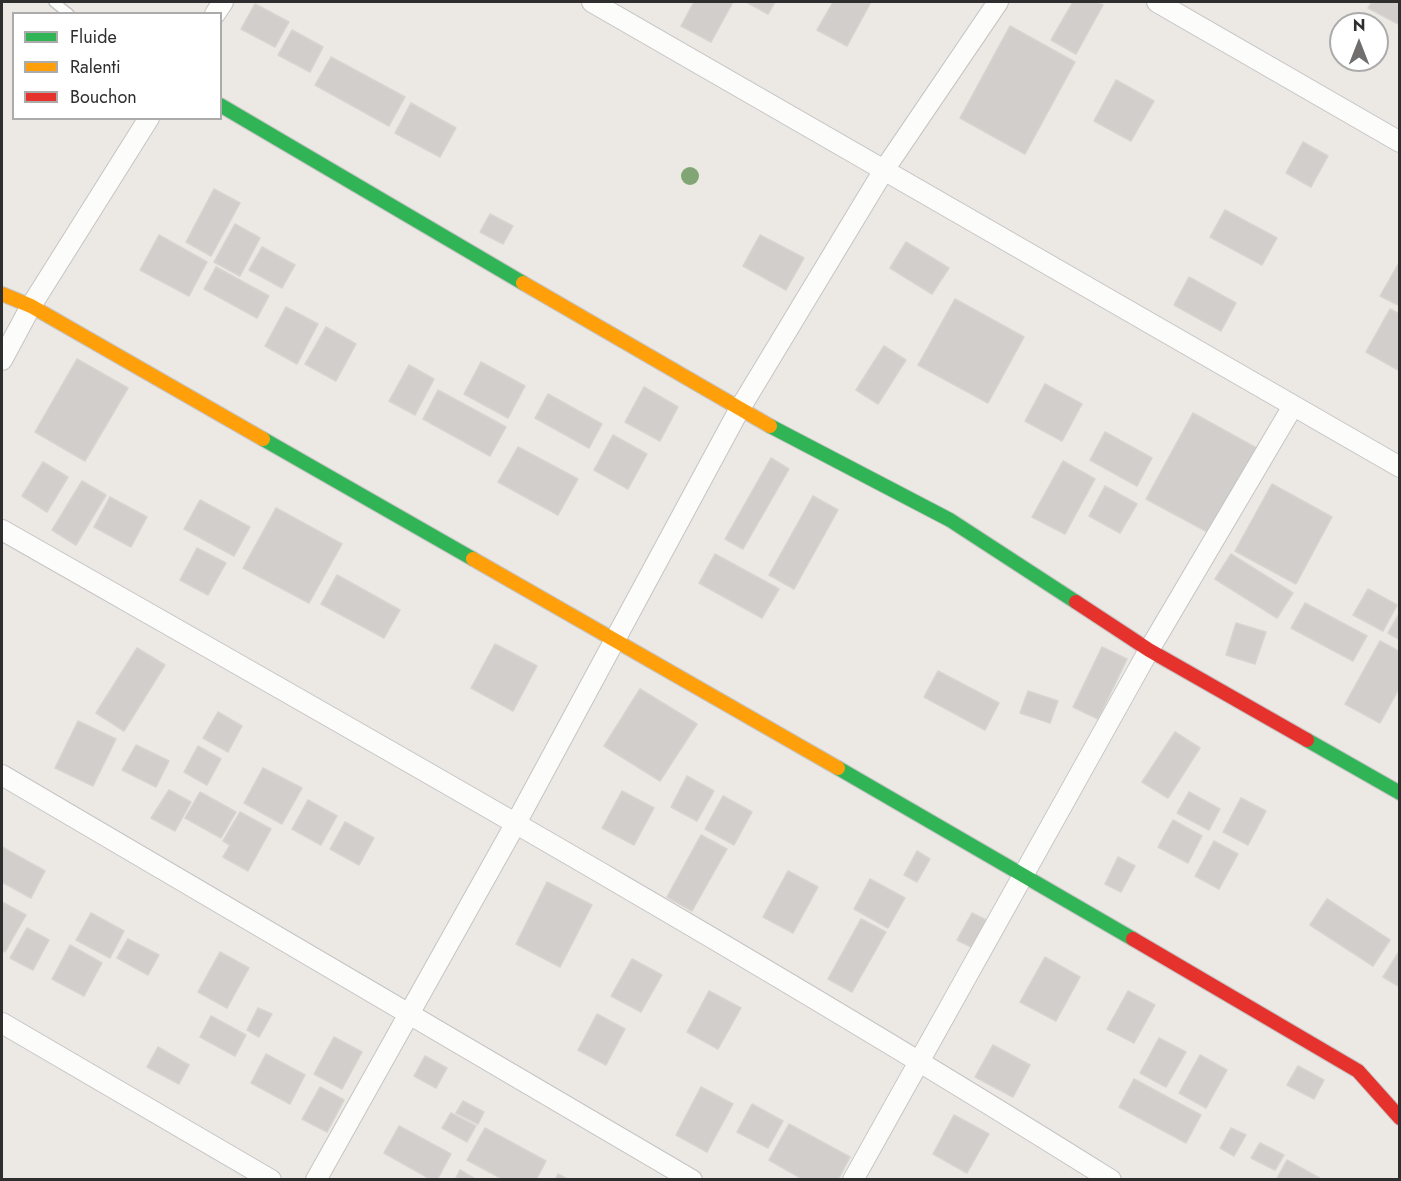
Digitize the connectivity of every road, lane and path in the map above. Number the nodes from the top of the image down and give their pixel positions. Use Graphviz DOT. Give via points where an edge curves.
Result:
graph roads {
  1 [pos="54,2"];
  2 [pos="592,2"];
  3 [pos="998,2"];
  4 [pos="1157,2"];
  5 [pos="66,12"];
  6 [pos="222,106"];
  7 [pos="148,120"];
  8 [pos="1400,142"];
  9 [pos="884,170"];
  10 [pos="2,294"];
  11 [pos="31,306"];
  12 [pos="2,360"];
  13 [pos="1293,406"];
  14 [pos="739,410"];
  15 [pos="1400,467"];
  16 [pos="2,530"];
  17 [pos="615,642"];
  18 [pos="1149,650"];
  19 [pos="2,775"];
  20 [pos="1400,793"];
  21 [pos="516,823"];
  22 [pos="1025,874"];
  23 [pos="411,1013"];
  24 [pos="2,1023"];
  25 [pos="920,1059"];
  26 [pos="1400,1118"];
  27 [pos="271,1179"];
  28 [pos="316,1179"];
  29 [pos="692,1179"];
  30 [pos="853,1179"];
  31 [pos="1112,1179"];
  1 -- 5 [label="lane"];
  2 -- 9 [label="street"];
  3 -- 9 [label="street"];
  4 -- 8 [label="street"];
  6 -- 14 [label="street"];
  7 -- 11 [label="street"];
  9 -- 13 [label="street"];
  9 -- 14 [label="street"];
  10 -- 11 [label="street"];
  11 -- 12 [label="street"];
  11 -- 17 [label="street"];
  13 -- 15 [label="street"];
  13 -- 18 [label="street"];
  14 -- 17 [label="street"];
  14 -- 18 [label="street" via="950,520"];
  16 -- 21 [label="street"];
  17 -- 21 [label="street"];
  17 -- 22 [label="street"];
  18 -- 20 [label="street"];
  18 -- 22 [label="street"];
  19 -- 23 [label="street"];
  21 -- 23 [label="street"];
  21 -- 25 [label="street"];
  22 -- 25 [label="street"];
  22 -- 26 [label="street" via="1358,1071"];
  23 -- 28 [label="street"];
  23 -- 29 [label="street"];
  24 -- 27 [label="street"];
  25 -- 30 [label="street"];
  25 -- 31 [label="street"];
}
